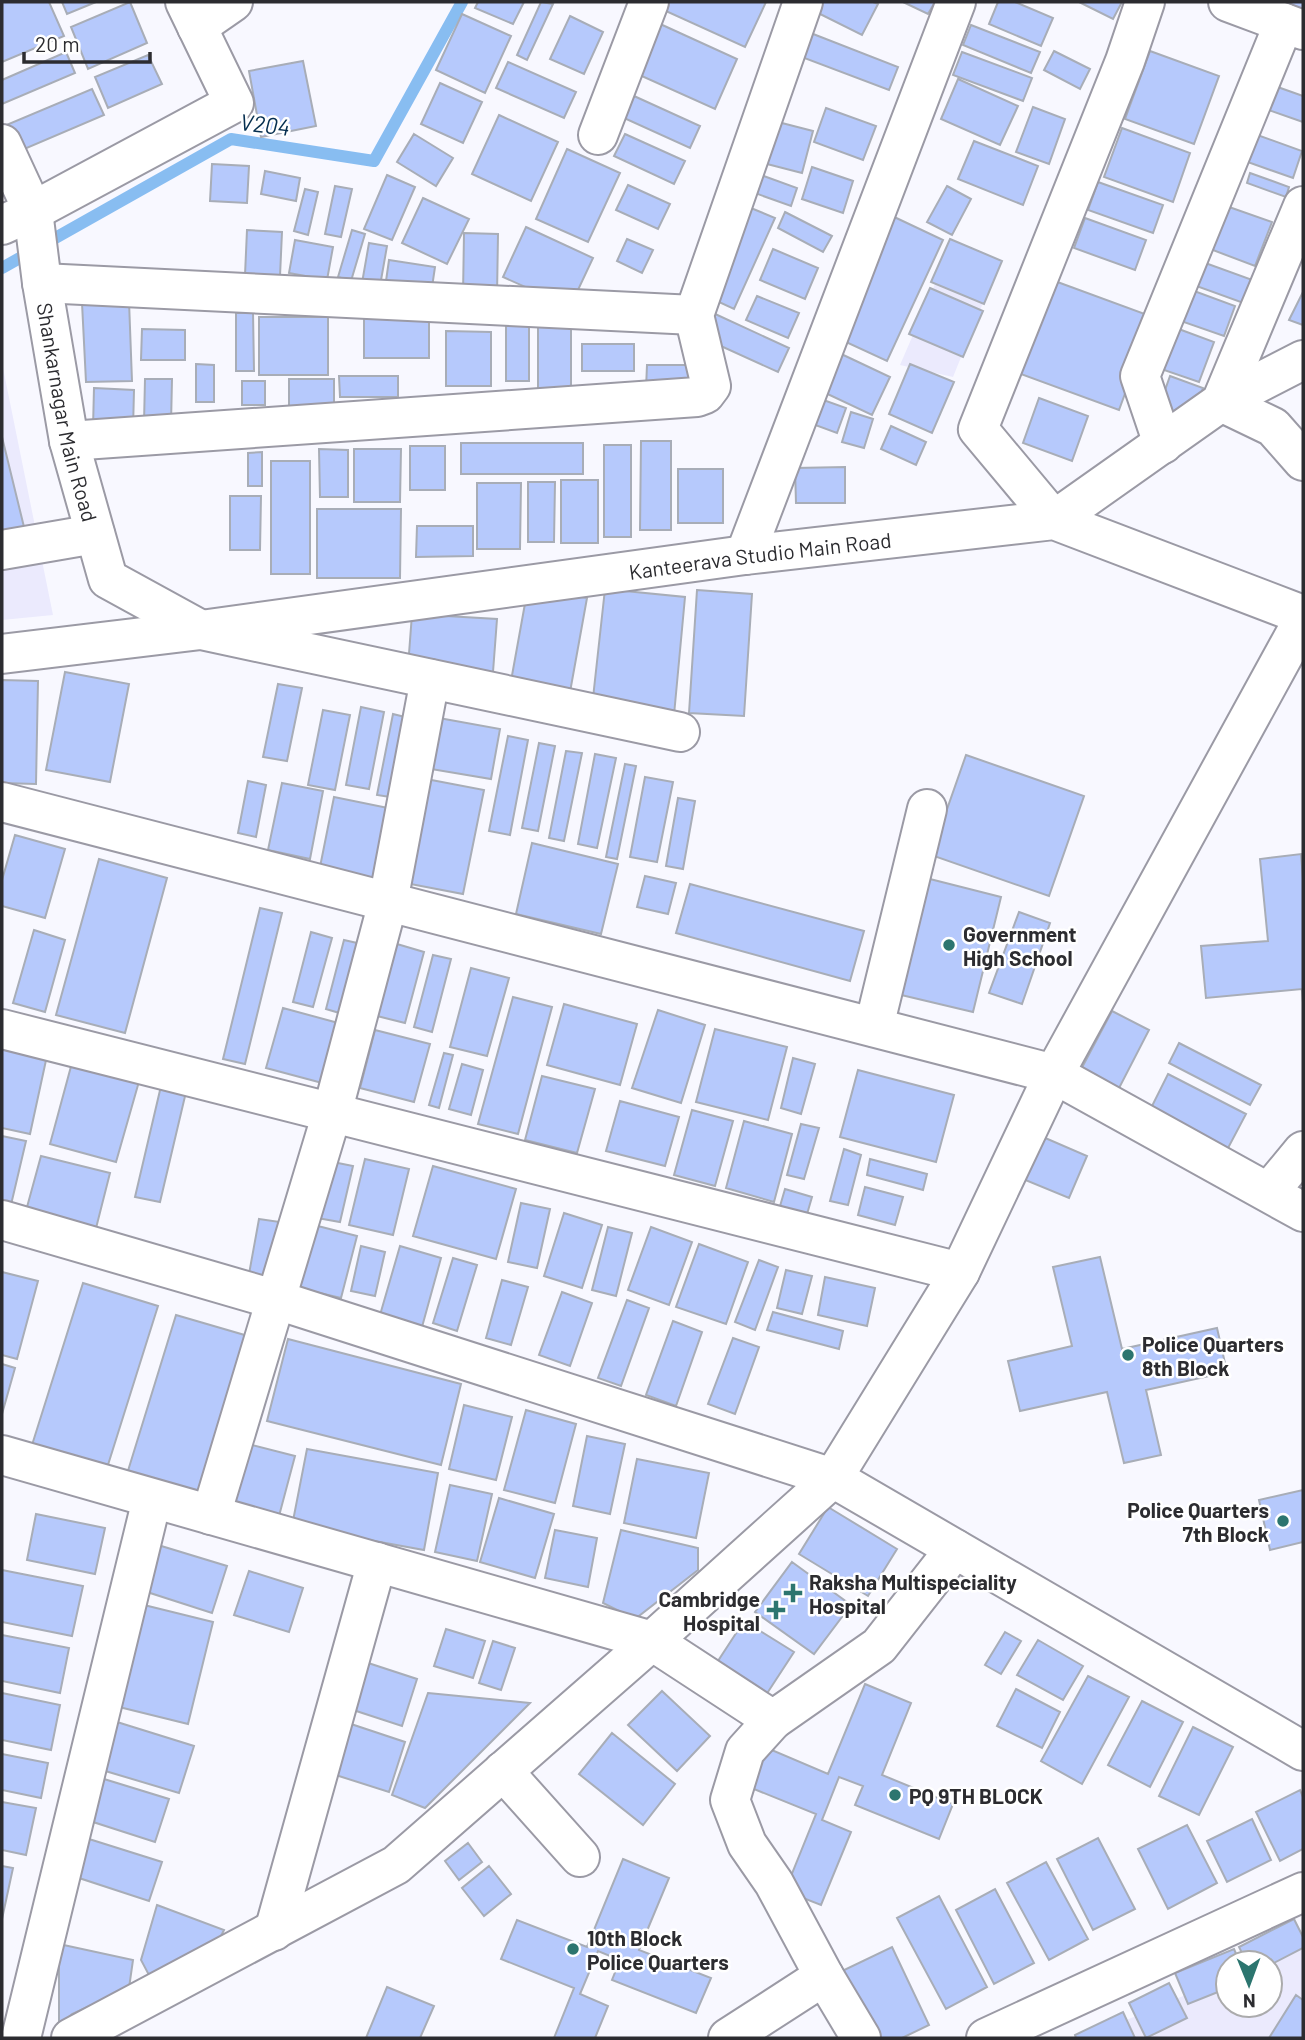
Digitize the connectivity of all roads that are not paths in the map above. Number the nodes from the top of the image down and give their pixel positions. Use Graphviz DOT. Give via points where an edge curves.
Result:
graph roads {
  1 [pos="233,2"];
  2 [pos="649,2"];
  3 [pos="803,2"];
  4 [pos="956,2"];
  5 [pos="1145,2"];
  6 [pos="1228,2"];
  7 [pos="191,14"];
  8 [pos="1283,18"];
  9 [pos="598,135"];
  10 [pos="2,144"];
  11 [pos="1303,206"];
  12 [pos="23,221"];
  13 [pos="41,276"];
  14 [pos="694,315"];
  15 [pos="1303,360"];
  16 [pos="1221,402"];
  17 [pos="69,441"];
  18 [pos="1163,444"];
  19 [pos="1303,461"];
  20 [pos="1054,520"];
  21 [pos="95,534"];
  22 [pos="2,550"];
  23 [pos="745,555"];
  24 [pos="1303,615"];
  25 [pos="1303,620"];
  26 [pos="201,630"];
  27 [pos="2,654"];
  28 [pos="430,679"];
  29 [pos="680,732"];
  30 [pos="2,803"];
  31 [pos="927,809"];
  32 [pos="388,902"];
  33 [pos="874,1027"];
  34 [pos="2,1029"];
  35 [pos="1054,1074"];
  36 [pos="332,1113"];
  37 [pos="1303,1152"];
  38 [pos="1269,1192"];
  39 [pos="1303,1212"];
  40 [pos="2,1220"];
  41 [pos="960,1272"];
  42 [pos="277,1300"];
  43 [pos="2,1455"];
  44 [pos="833,1478"];
  45 [pos="152,1499"];
  46 [pos="211,1515"];
  47 [pos="955,1549"];
  48 [pos="377,1562"];
  49 [pos="652,1641"];
  50 [pos="774,1720"];
  51 [pos="1303,1751"];
  52 [pos="503,1771"];
  53 [pos="580,1857"];
  54 [pos="1303,1892"];
  55 [pos="274,1931"];
  56 [pos="824,1976"];
  57 [pos="21,2038"];
  58 [pos="72,2038"];
  59 [pos="727,2038"];
  60 [pos="861,2038"];
  61 [pos="986,2038"];
  1 -- 7 [label="street"];
  2 -- 9 [label="street"];
  3 -- 14 [label="street"];
  4 -- 23 [label="street"];
  5 -- 20 [label="street" via="978,429"];
  6 -- 8 [label="street"];
  7 -- 12 [label="street" via="234,103"];
  8 -- 18 [label="street" via="1140,376"];
  10 -- 12 [label="street, Shankarnagar Main Road"];
  11 -- 16 [label="street"];
  12 -- 13 [label="street, Shankarnagar Main Road"];
  13 -- 14 [label="street"];
  13 -- 17 [label="street, Shankarnagar Main Road"];
  14 -- 17 [label="street" via="710,386 697,397"];
  15 -- 16 [label="street"];
  16 -- 18 [label="street"];
  16 -- 19 [label="street" via="1273,427"];
  17 -- 21 [label="street, Shankarnagar Main Road"];
  18 -- 20 [label="street"];
  20 -- 23 [label="street, Kanteerava Studio Main Road"];
  20 -- 24 [label="street, Kanteerava Studio Main Road"];
  21 -- 22 [label="street"];
  21 -- 26 [label="street, Shankarnagar Main Road" via="108,579"];
  23 -- 26 [label="street, Kanteerava Studio Main Road"];
  25 -- 35 [label="street"];
  26 -- 27 [label="street, Kanteerava Studio Main Road"];
  26 -- 28 [label="street"];
  28 -- 29 [label="street"];
  28 -- 32 [label="street"];
  30 -- 32 [label="street"];
  31 -- 33 [label="street"];
  32 -- 33 [label="street"];
  32 -- 36 [label="street"];
  33 -- 35 [label="street"];
  34 -- 36 [label="street"];
  35 -- 38 [label="street"];
  35 -- 41 [label="street"];
  36 -- 41 [label="street"];
  36 -- 42 [label="street"];
  37 -- 38 [label="street"];
  38 -- 39 [label="street"];
  40 -- 42 [label="street"];
  41 -- 44 [label="street"];
  42 -- 44 [label="street"];
  42 -- 46 [label="street"];
  43 -- 45 [label="street"];
  44 -- 47 [label="street"];
  44 -- 49 [label="street"];
  45 -- 46 [label="street"];
  45 -- 57 [label="street"];
  46 -- 48 [label="street"];
  47 -- 50 [label="street" via="879,1646"];
  47 -- 51 [label="street"];
  48 -- 49 [label="street"];
  48 -- 55 [label="street"];
  49 -- 50 [label="street"];
  49 -- 52 [label="street"];
  50 -- 56 [label="street" via="745,1751 730,1800 747,1844 774,1883"];
  52 -- 53 [label="street"];
  52 -- 55 [label="street" via="396,1865"];
  54 -- 61 [label="street"];
  55 -- 58 [label="street"];
  56 -- 59 [label="street"];
  56 -- 60 [label="street"];
}
